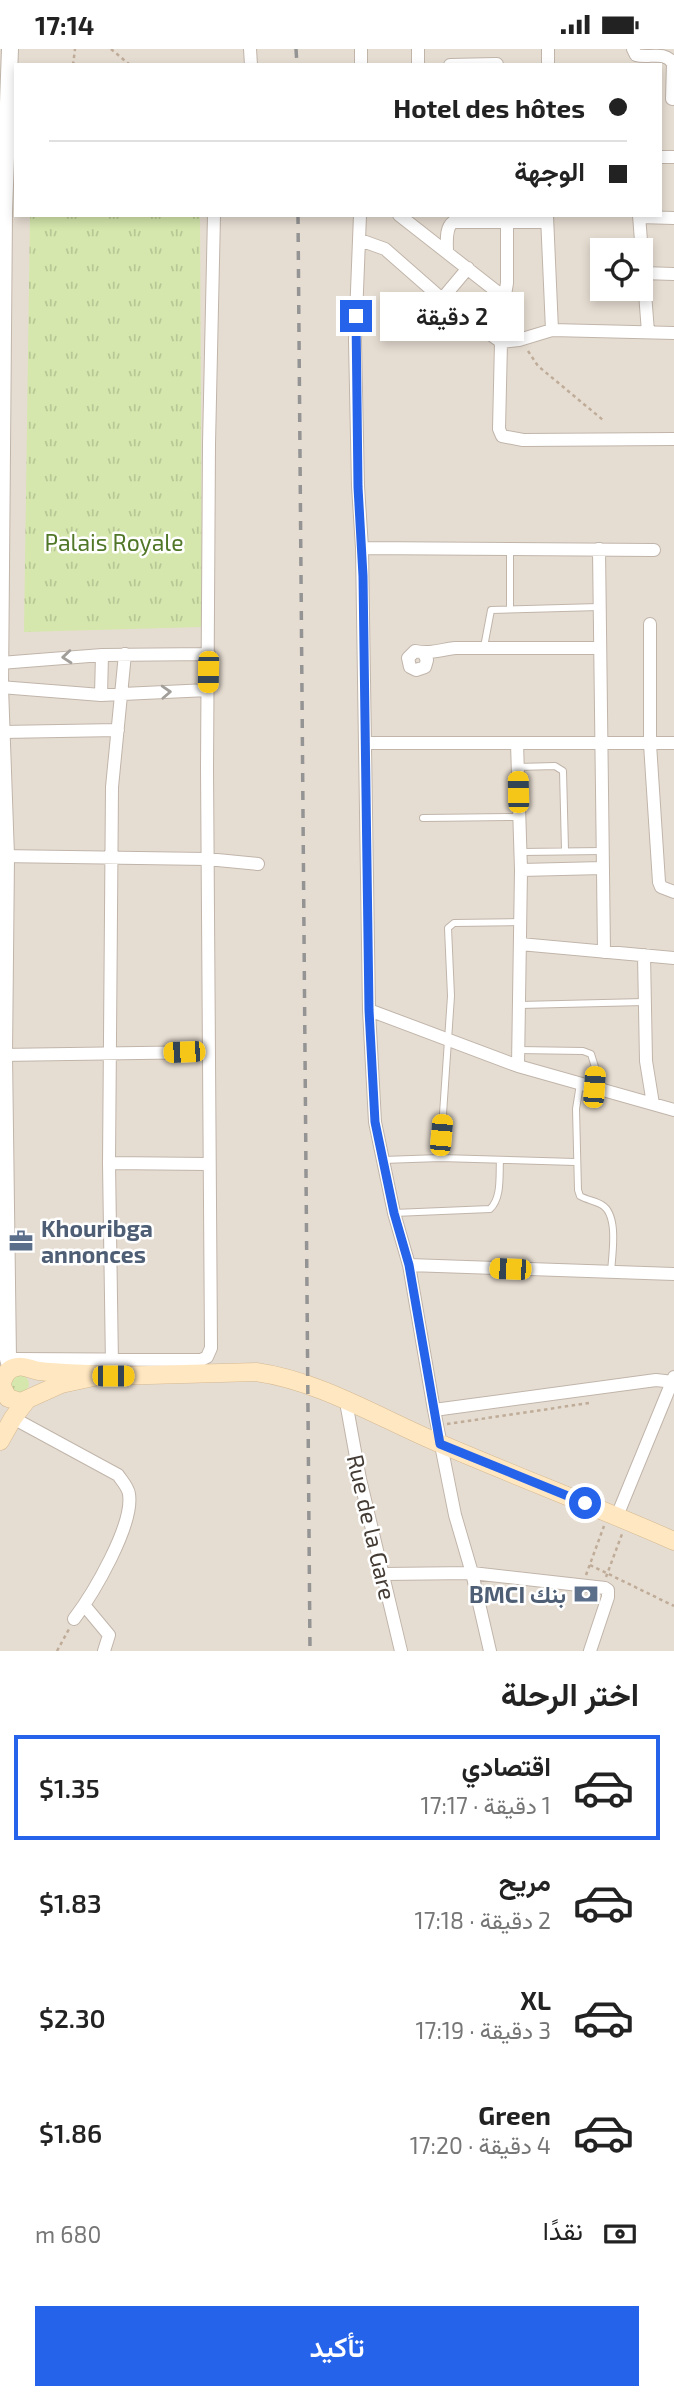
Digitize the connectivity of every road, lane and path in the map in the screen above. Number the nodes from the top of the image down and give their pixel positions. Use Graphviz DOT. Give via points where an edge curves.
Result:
graph roads {
  1 [pos="10,49"];
  2 [pos="111,49"];
  3 [pos="633,49"];
  4 [pos="128,63"];
  5 [pos="8,89"];
  6 [pos="669,99"];
  7 [pos="214,217"];
  8 [pos="360,217"];
  9 [pos="639,217"];
  10 [pos="656,217"];
  11 [pos="547,218"];
  12 [pos="674,218"];
  13 [pos="466,219"];
  14 [pos="415,221"];
  15 [pos="507,223"];
  16 [pos="641,238"];
  17 [pos="360,240"];
  18 [pos="447,251"];
  19 [pos="468,268"];
  20 [pos="653,274"];
  21 [pos="674,274"];
  22 [pos="442,299"];
  23 [pos="645,301"];
  24 [pos="552,330"];
  25 [pos="648,332"];
  26 [pos="674,333"];
  27 [pos="519,340"];
  28 [pos="501,342"];
  29 [pos="603,420"];
  30 [pos="674,439"];
  31 [pos="362,548"];
  32 [pos="510,549"];
  33 [pos="599,549"];
  34 [pos="654,550"];
  35 [pos="599,607"];
  36 [pos="510,609"];
  37 [pos="650,624"];
  38 [pos="484,647"];
  39 [pos="599,648"];
  40 [pos="209,654"];
  41 [pos="424,654"];
  42 [pos="102,655"];
  43 [pos="125,655"];
  44 [pos="0,663"];
  45 [pos="0,687"];
  46 [pos="208,689"];
  47 [pos="101,695"];
  48 [pos="121,695"];
  49 [pos="118,730"];
  50 [pos="1,732"];
  51 [pos="366,743"];
  52 [pos="517,743"];
  53 [pos="601,743"];
  54 [pos="674,743"];
  55 [pos="650,744"];
  56 [pos="518,767"];
  57 [pos="519,817"];
  58 [pos="423,818"];
  59 [pos="565,850"];
  60 [pos="603,851"];
  61 [pos="521,852"];
  62 [pos="3,856"];
  63 [pos="112,859"];
  64 [pos="207,859"];
  65 [pos="258,864"];
  66 [pos="603,868"];
  67 [pos="521,870"];
  68 [pos="674,892"];
  69 [pos="520,922"];
  70 [pos="520,944"];
  71 [pos="604,952"];
  72 [pos="644,955"];
  73 [pos="674,958"];
  74 [pos="644,1002"];
  75 [pos="520,1005"];
  76 [pos="369,1010"];
  77 [pos="449,1040"];
  78 [pos="518,1051"];
  79 [pos="209,1052"];
  80 [pos="110,1054"];
  81 [pos="2,1055"];
  82 [pos="518,1066"];
  83 [pos="580,1084"];
  84 [pos="594,1087"];
  85 [pos="653,1104"];
  86 [pos="674,1110"];
  87 [pos="440,1158"];
  88 [pos="381,1160"];
  89 [pos="500,1160"];
  90 [pos="575,1162"];
  91 [pos="109,1163"];
  92 [pos="209,1164"];
  93 [pos="394,1213"];
  94 [pos="409,1265"];
  95 [pos="611,1273"];
  96 [pos="674,1274"];
  97 [pos="109,1370"];
  98 [pos="32,1371"];
  99 [pos="4,1377"];
  100 [pos="673,1380"];
  101 [pos="30,1399"];
  102 [pos="598,1401"];
  103 [pos="346,1402"];
  104 [pos="439,1410"];
  105 [pos="6,1425"];
  106 [pos="0,1441"];
  107 [pos="440,1444"];
  108 [pos="613,1515"];
  109 [pos="674,1541"];
  110 [pos="590,1565"];
  111 [pos="472,1573"];
  112 [pos="383,1574"];
  113 [pos="582,1585"];
  114 [pos="84,1605"];
  115 [pos="674,1605"];
  116 [pos="74,1619"];
  117 [pos="57,1651"];
  118 [pos="104,1651"];
  119 [pos="401,1651"];
  120 [pos="490,1651"];
  121 [pos="590,1651"];
  1 -- 5 [label="street"];
  2 -- 4 [label="path"];
  3 -- 6 [label="street" via="640,57 664,55 671,60"];
  5 -- 44 [label="street"];
  7 -- 40 [label="street"];
  8 -- 17 [label="street"];
  9 -- 16 [label="street"];
  10 -- 12 [label="street"];
  11 -- 15 [label="street"];
  11 -- 24 [label="street"];
  13 -- 15 [label="street"];
  13 -- 18 [label="street" via="450,223"];
  14 -- 18 [label="street"];
  15 -- 19 [label="street" via="505,295"];
  17 -- 22 [label="street" via="386,249"];
  17 -- 31 [label="street" via="355,341"];
  18 -- 19 [label="street"];
  19 -- 22 [label="street"];
  20 -- 21 [label="street"];
  22 -- 28 [label="street"];
  23 -- 25 [label="street"];
  24 -- 25 [label="street"];
  24 -- 27 [label="street"];
  25 -- 26 [label="street"];
  27 -- 28 [label="street"];
  27 -- 29 [label="path" via="538,366"];
  28 -- 30 [label="street" via="502,436 523,440"];
  31 -- 32 [label="street"];
  31 -- 51 [label="street"];
  32 -- 33 [label="street"];
  32 -- 36 [label="lane"];
  33 -- 34 [label="street"];
  33 -- 35 [label="street"];
  35 -- 36 [label="lane"];
  35 -- 39 [label="street"];
  36 -- 38 [label="lane" via="491,610"];
  37 -- 55 [label="street"];
  38 -- 39 [label="street"];
  38 -- 41 [label="street"];
  39 -- 53 [label="street"];
  40 -- 43 [label="street"];
  40 -- 46 [label="street"];
  42 -- 43 [label="street"];
  42 -- 44 [label="street, one-way"];
  42 -- 47 [label="street"];
  43 -- 48 [label="street"];
  44 -- 45 [label="street"];
  45 -- 47 [label="street"];
  45 -- 50 [label="street"];
  48 -- 46 [label="street, one-way"];
  46 -- 64 [label="street"];
  47 -- 48 [label="street"];
  48 -- 49 [label="street"];
  49 -- 50 [label="street"];
  49 -- 63 [label="street"];
  50 -- 62 [label="street"];
  51 -- 52 [label="street"];
  51 -- 76 [label="street"];
  52 -- 53 [label="street"];
  52 -- 56 [label="street"];
  53 -- 55 [label="street"];
  53 -- 60 [label="street"];
  54 -- 55 [label="street"];
  55 -- 68 [label="street" via="659,882"];
  56 -- 57 [label="street"];
  56 -- 59 [label="lane" via="555,766 563,771"];
  57 -- 58 [label="lane"];
  57 -- 61 [label="street"];
  59 -- 60 [label="lane"];
  59 -- 61 [label="lane"];
  60 -- 66 [label="street"];
  61 -- 67 [label="street"];
  62 -- 63 [label="street"];
  62 -- 81 [label="street"];
  63 -- 64 [label="street"];
  63 -- 80 [label="street"];
  64 -- 65 [label="street"];
  64 -- 79 [label="street"];
  66 -- 67 [label="street"];
  66 -- 71 [label="street"];
  67 -- 69 [label="street"];
  69 -- 70 [label="street"];
  69 -- 77 [label="lane" via="450,924"];
  70 -- 71 [label="street"];
  70 -- 75 [label="street"];
  71 -- 72 [label="street"];
  72 -- 73 [label="street"];
  72 -- 74 [label="street"];
  74 -- 75 [label="lane"];
  74 -- 85 [label="street"];
  75 -- 78 [label="street"];
  76 -- 77 [label="street"];
  76 -- 88 [label="street"];
  77 -- 82 [label="street"];
  77 -- 87 [label="lane"];
  78 -- 82 [label="street"];
  78 -- 84 [label="lane" via="591,1054 596,1067"];
  79 -- 80 [label="street"];
  79 -- 92 [label="street"];
  80 -- 81 [label="street"];
  80 -- 91 [label="street"];
  81 -- 99 [label="street"];
  82 -- 83 [label="street"];
  83 -- 84 [label="street"];
  83 -- 90 [label="lane"];
  84 -- 85 [label="street"];
  85 -- 86 [label="street"];
  87 -- 88 [label="lane"];
  87 -- 89 [label="lane"];
  88 -- 93 [label="street"];
  89 -- 90 [label="lane"];
  89 -- 93 [label="lane" via="496,1203 490,1209"];
  90 -- 95 [label="lane" via="580,1196 601,1204 610,1215 614,1234"];
  91 -- 92 [label="street"];
  91 -- 97 [label="street"];
  92 -- 97 [label="street" via="211,1352 201,1360"];
  93 -- 94 [label="street"];
  94 -- 95 [label="street"];
  94 -- 104 [label="street"];
  95 -- 96 [label="street"];
  97 -- 98 [label="main road"];
  97 -- 99 [label="street"];
  97 -- 101 [label="main road"];
  97 -- 103 [label="main road" via="256,1372 278,1375"];
  98 -- 99 [label="main road" via="24,1366"];
  98 -- 101 [label="main road" via="38,1380"];
  99 -- 101 [label="main road" via="17,1402"];
  99 -- 105 [label="main road"];
  100 -- 104 [label="street"];
  100 -- 108 [label="street"];
  101 -- 105 [label="main road"];
  102 -- 104 [label="path" via="447,1425"];
  103 -- 107 [label="main road"];
  103 -- 112 [label="street, Rue de la Gare"];
  104 -- 107 [label="street"];
  105 -- 106 [label="main road"];
  105 -- 114 [label="street" via="118,1475 128,1490 125,1530"];
  107 -- 108 [label="main road"];
  107 -- 111 [label="street"];
  108 -- 109 [label="main road"];
  108 -- 110 [label="path"];
  110 -- 113 [label="path"];
  110 -- 115 [label="path"];
  111 -- 112 [label="street"];
  111 -- 113 [label="street"];
  111 -- 120 [label="street"];
  112 -- 119 [label="street, Rue de la Gare"];
  113 -- 121 [label="street" via="608,1590"];
  114 -- 116 [label="street"];
  114 -- 118 [label="street" via="109,1635"];
  116 -- 117 [label="path"];
}
